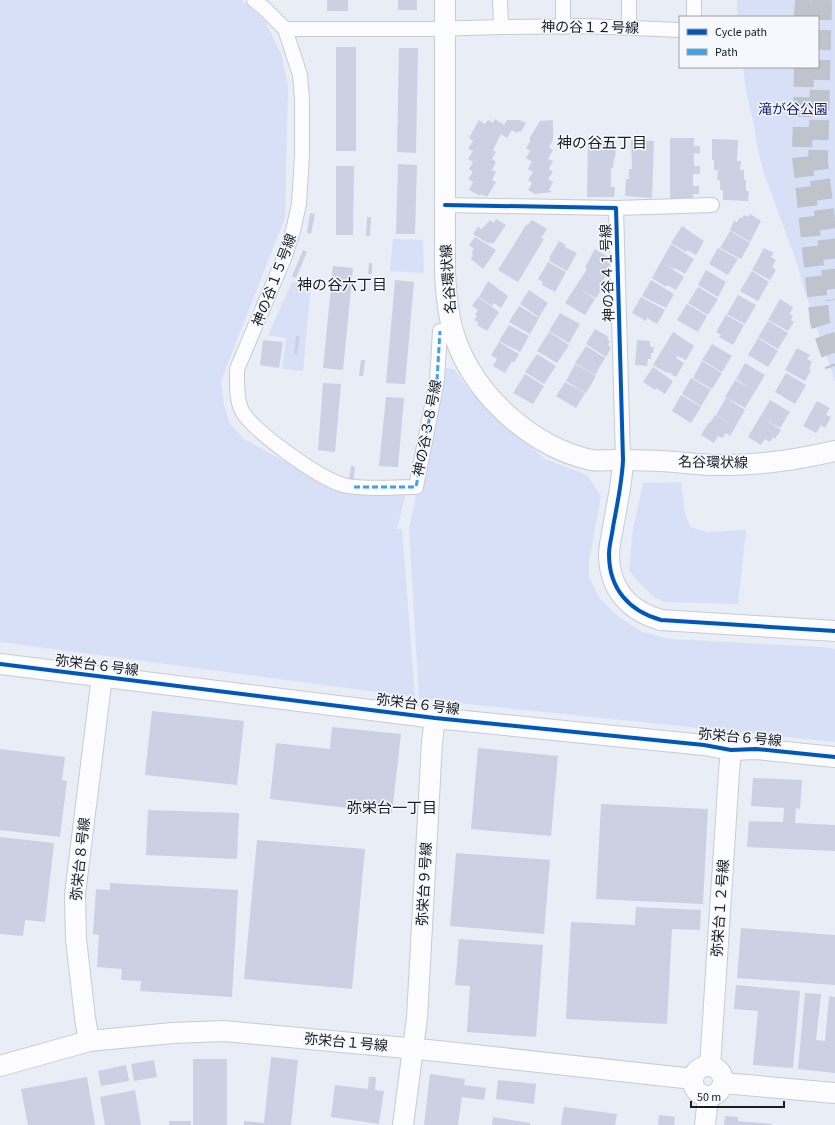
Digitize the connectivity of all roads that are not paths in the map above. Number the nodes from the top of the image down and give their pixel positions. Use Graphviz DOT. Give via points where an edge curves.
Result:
graph roads {
  1 [pos="254,0"];
  2 [pos="445,0"];
  3 [pos="500,0"];
  4 [pos="563,0"];
  5 [pos="629,0"];
  6 [pos="694,0"];
  7 [pos="694,16"];
  8 [pos="563,26"];
  9 [pos="501,27"];
  10 [pos="629,27"];
  11 [pos="285,29"];
  12 [pos="445,29"];
  13 [pos="679,30"];
  14 [pos="445,205"];
  15 [pos="712,206"];
  16 [pos="616,208"];
  17 [pos="440,331"];
  18 [pos="835,451"];
  19 [pos="623,460"];
  20 [pos="354,487"];
  21 [pos="835,631"];
  22 [pos="0,664"];
  23 [pos="102,676"];
  24 [pos="435,718"];
  25 [pos="731,750"];
  26 [pos="835,757"];
  27 [pos="89,1041"];
  28 [pos="413,1049"];
  29 [pos="0,1066"];
  30 [pos="710,1066"];
  31 [pos="693,1079"];
  32 [pos="723,1083"];
  33 [pos="835,1093"];
  34 [pos="708,1096"];
  35 [pos="403,1125"];
  36 [pos="705,1125"];
  1 -- 11 [label="street, 神の谷１５号線"];
  2 -- 12 [label="street, 名谷環状線"];
  3 -- 9 [label="street"];
  4 -- 8 [label="street"];
  5 -- 10 [label="street"];
  6 -- 7 [label="street"];
  8 -- 9 [label="street, 神の谷１２号線"];
  8 -- 10 [label="street, 神の谷１２号線"];
  9 -- 12 [label="street, 神の谷１２号線"];
  10 -- 13 [label="street, 神の谷１２号線"];
  11 -- 12 [label="street, 神の谷１２号線"];
  11 -- 20 [label="street, 神の谷１５号線" via="301,81 299,204 285,256 237,369 237,389 242,410 257,428 317,473"];
  12 -- 14 [label="street, 名谷環状線"];
  14 -- 16 [label="street, 神の谷４１号線"];
  14 -- 19 [label="street, 名谷環状線" via="446,298 456,342 475,377 504,412 528,432 559,450 592,460"];
  15 -- 16 [label="street, 神の谷４１号線"];
  16 -- 19 [label="street, 神の谷４１号線"];
  17 -- 20 [label="street, 神の谷３８号線" via="437,380 416,487"];
  18 -- 19 [label="street, 名谷環状線" via="800,459 727,465"];
  19 -- 21 [label="street" via="609,554 611,575 617,589 634,608 661,620"];
  22 -- 23 [label="street, 弥栄台６号線"];
  23 -- 24 [label="street, 弥栄台６号線"];
  23 -- 27 [label="street, 弥栄台８号線" via="75,894 76,939"];
  24 -- 25 [label="street, 弥栄台６号線" via="704,745"];
  24 -- 28 [label="street, 弥栄台９号線"];
  25 -- 26 [label="street, 弥栄台６号線" via="756,749"];
  25 -- 30 [label="street, 弥栄台１２号線"];
  27 -- 28 [label="street, 弥栄台１号線" via="224,1030"];
  27 -- 29 [label="street, 弥栄台１号線"];
  28 -- 31 [label="street, 弥栄台１号線"];
  28 -- 35 [label="street, 弥栄台９号線"];
  30 -- 31 [label="street" via="699,1069"];
  30 -- 32 [label="street" via="718,1069 723,1077"];
  31 -- 34 [label="street" via="697,1092"];
  32 -- 33 [label="street"];
  32 -- 34 [label="street" via="718,1093"];
  34 -- 36 [label="street"];
}
